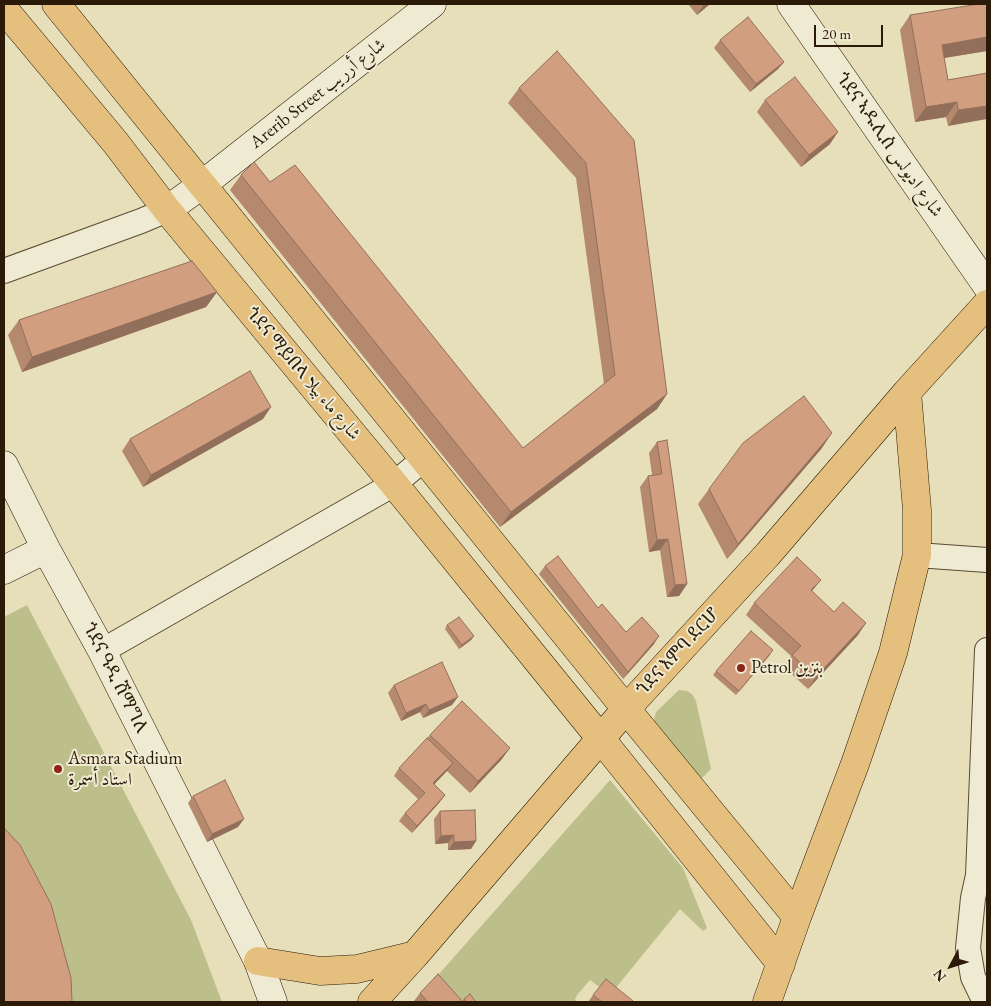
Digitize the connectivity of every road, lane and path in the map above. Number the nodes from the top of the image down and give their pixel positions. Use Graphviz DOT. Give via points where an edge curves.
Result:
graph roads {
  1 [pos="56,4"];
  2 [pos="432,4"];
  3 [pos="791,4"];
  4 [pos="4,9"];
  5 [pos="149,117"];
  6 [pos="115,142"];
  7 [pos="203,184"];
  8 [pos="167,210"];
  9 [pos="4,271"];
  10 [pos="987,286"];
  11 [pos="987,304"];
  12 [pos="907,392"];
  13 [pos="424,459"];
  14 [pos="4,465"];
  15 [pos="394,484"];
  16 [pos="46,549"];
  17 [pos="917,556"];
  18 [pos="987,560"];
  19 [pos="4,570"];
  20 [pos="102,650"];
  21 [pos="987,650"];
  22 [pos="626,709"];
  23 [pos="601,739"];
  24 [pos="982,870"];
  25 [pos="797,918"];
  26 [pos="415,955"];
  27 [pos="258,961"];
  28 [pos="780,964"];
  29 [pos="273,1002"];
  30 [pos="372,1002"];
  31 [pos="767,1002"];
  32 [pos="985,1002"];
  1 -- 5 [label="main road"];
  2 -- 7 [label="street, Arerib Street شارع أرريب"];
  3 -- 10 [label="street, ጎደና ኣዱሊስ شارع اديولس"];
  4 -- 6 [label="main road, ጎደና ማይበላ شارع ماء بيلا"];
  5 -- 6 [label="main road"];
  5 -- 7 [label="main road"];
  6 -- 8 [label="main road, ጎደና ማይበላ شارع ماء بيلا"];
  7 -- 8 [label="street, Arerib Street شارع أرريب"];
  7 -- 13 [label="main road"];
  8 -- 9 [label="street"];
  8 -- 15 [label="main road, ጎደና ማይበላ شارع ماء بيلا"];
  11 -- 12 [label="main road, ጎደና እምባ ደርሆ"];
  12 -- 17 [label="main road" via="917,510"];
  12 -- 22 [label="main road, ጎደና እምባ ደርሆ" via="768,554"];
  13 -- 15 [label="street"];
  13 -- 22 [label="main road"];
  14 -- 16 [label="street, ጎደና ዓዲ ሽማግለ"];
  15 -- 20 [label="street"];
  15 -- 23 [label="main road, ጎደና ማይበላ شارع ماء بيلا"];
  16 -- 19 [label="street"];
  16 -- 20 [label="street, ጎደና ዓዲ ሽማግለ"];
  17 -- 18 [label="street"];
  17 -- 25 [label="main road" via="893,654"];
  20 -- 27 [label="street, ጎደና ዓዲ ሽማግለ"];
  21 -- 24 [label="street"];
  22 -- 23 [label="main road, ጎደና እምባ ደርሆ"];
  22 -- 25 [label="main road"];
  23 -- 26 [label="main road, ጎደና እምባ ደርሆ"];
  23 -- 28 [label="main road, ጎደና ማይበላ شارع ماء بيلا"];
  24 -- 32 [label="street" via="972,907 968,948 973,978"];
  25 -- 28 [label="main road"];
  26 -- 27 [label="main road" via="357,969 320,971"];
  26 -- 30 [label="main road, ጎደና እምባ ደርሆ"];
  27 -- 29 [label="street, ጎደና ዓዲ ሽማግለ"];
  28 -- 31 [label="main road"];
}
